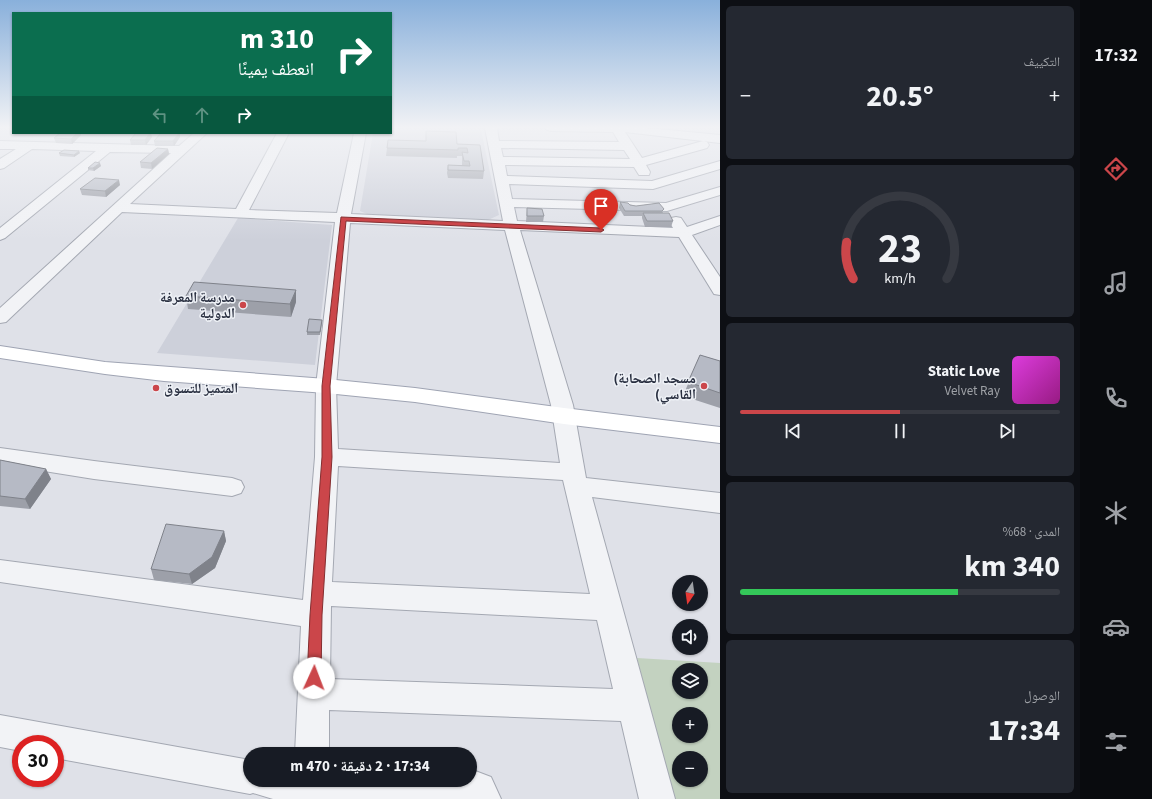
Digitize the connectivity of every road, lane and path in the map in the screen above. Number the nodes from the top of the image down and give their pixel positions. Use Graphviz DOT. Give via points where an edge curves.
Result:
graph roads {
  1 [pos="86,165"];
  2 [pos="166,165"];
  3 [pos="266,165"];
  4 [pos="354,165"];
  5 [pos="499,165"];
  6 [pos="640,165"];
  7 [pos="719,165"];
  8 [pos="502,180"];
  9 [pos="653,185"];
  10 [pos="720,191"];
  11 [pos="506,203"];
  12 [pos="667,207"];
  13 [pos="118,208"];
  14 [pos="240,214"];
  15 [pos="343,218"];
  16 [pos="720,220"];
  17 [pos="511,226"];
  18 [pos="684,233"];
  19 [pos="0,235"];
  20 [pos="720,258"];
  21 [pos="703,264"];
  22 [pos="720,290"];
  23 [pos="0,318"];
  24 [pos="0,342"];
  25 [pos="0,352"];
  26 [pos="327,381"];
  27 [pos="563,410"];
  28 [pos="720,426"];
  29 [pos="720,435"];
  30 [pos="0,456"];
  31 [pos="327,457"];
  32 [pos="574,479"];
  33 [pos="232,487"];
  34 [pos="720,503"];
  35 [pos="0,571"];
  36 [pos="317,604"];
  37 [pos="608,608"];
  38 [pos="314,694"];
  39 [pos="633,706"];
  40 [pos="0,731"];
  41 [pos="312,747"];
  42 [pos="243,776"];
  43 [pos="301,787"];
  44 [pos="311,789"];
  45 [pos="483,799"];
  46 [pos="657,799"];
  1 -- 19 [label="street"];
  2 -- 13 [label="street"];
  3 -- 14 [label="street"];
  4 -- 15 [label="street"];
  5 -- 8 [label="street"];
  6 -- 9 [label="street"];
  7 -- 9 [label="street"];
  8 -- 9 [label="street"];
  8 -- 11 [label="street"];
  9 -- 12 [label="street"];
  10 -- 12 [label="street"];
  11 -- 12 [label="street"];
  11 -- 17 [label="street"];
  12 -- 18 [label="street"];
  13 -- 14 [label="street"];
  13 -- 23 [label="street"];
  14 -- 15 [label="street"];
  15 -- 17 [label="street"];
  15 -- 26 [label="street"];
  16 -- 18 [label="street"];
  17 -- 18 [label="street"];
  17 -- 27 [label="street"];
  18 -- 21 [label="street"];
  20 -- 21 [label="street"];
  21 -- 22 [label="street"];
  24 -- 26 [label="main road"];
  25 -- 26 [label="main road" via="164,374"];
  26 -- 27 [label="main road" via="415,395"];
  26 -- 31 [label="street"];
  27 -- 28 [label="main road"];
  27 -- 29 [label="main road"];
  27 -- 32 [label="street"];
  30 -- 33 [label="street"];
  31 -- 32 [label="street"];
  31 -- 36 [label="street"];
  32 -- 34 [label="street"];
  32 -- 37 [label="street"];
  35 -- 36 [label="street"];
  36 -- 37 [label="street"];
  36 -- 38 [label="street"];
  37 -- 39 [label="street"];
  38 -- 39 [label="street"];
  38 -- 41 [label="street"];
  39 -- 46 [label="street"];
  40 -- 42 [label="street"];
  43 -- 44 [label="street"];
  44 -- 45 [label="street" via="470,786 479,789"];
}
